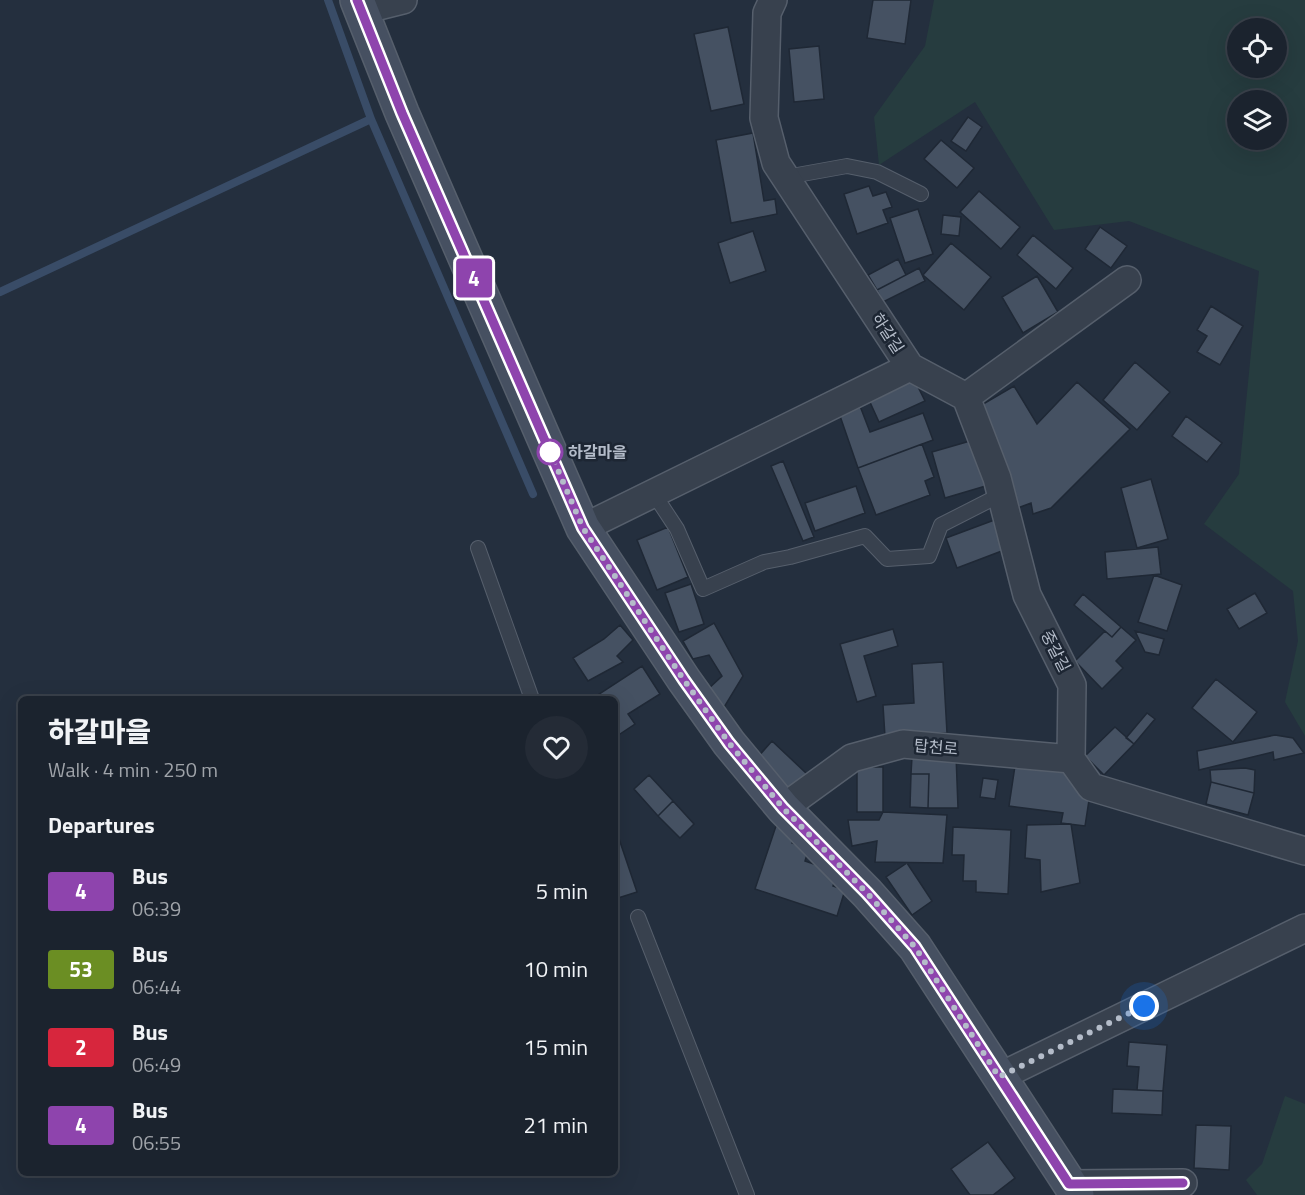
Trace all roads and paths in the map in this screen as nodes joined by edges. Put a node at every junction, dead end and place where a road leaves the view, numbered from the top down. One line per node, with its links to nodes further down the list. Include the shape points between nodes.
1 (403, 0): 3 (street)
2 (773, 0): 4 (street, 하갈길, via 767,13 764,118 776,163)
3 (358, 6): 11 (main road)
4 (786, 177): 5 (lane, via 847,166 877,172); 7 (street, 하갈길)
5 (921, 194)
6 (1127, 280): 8 (street)
7 (910, 367): 8 (street); 9 (street, 하갈길)
8 (966, 397): 10 (street, 중갈길)
9 (654, 494): 10 (lane, via 677,530 703,589 764,562 865,536 887,559 929,556 941,525); 11 (street, 하갈길)
10 (1002, 494): 14 (street, 중갈길, via 1028,595 1072,685)
11 (583, 528): 15 (main road, via 684,680)
12 (478, 548): 13 (lane)
13 (531, 696)
14 (1071, 759): 15 (street, 탑천로, via 903,744 852,758); 16 (street, via 1091,787)
15 (783, 808): 19 (main road, via 915,947)
16 (1305, 851)
17 (638, 916): 22 (lane)
18 (1305, 928): 19 (street)
19 (999, 1077): 21 (main road)
20 (1183, 1183): 21 (street)
21 (1073, 1189)
22 (747, 1195)

